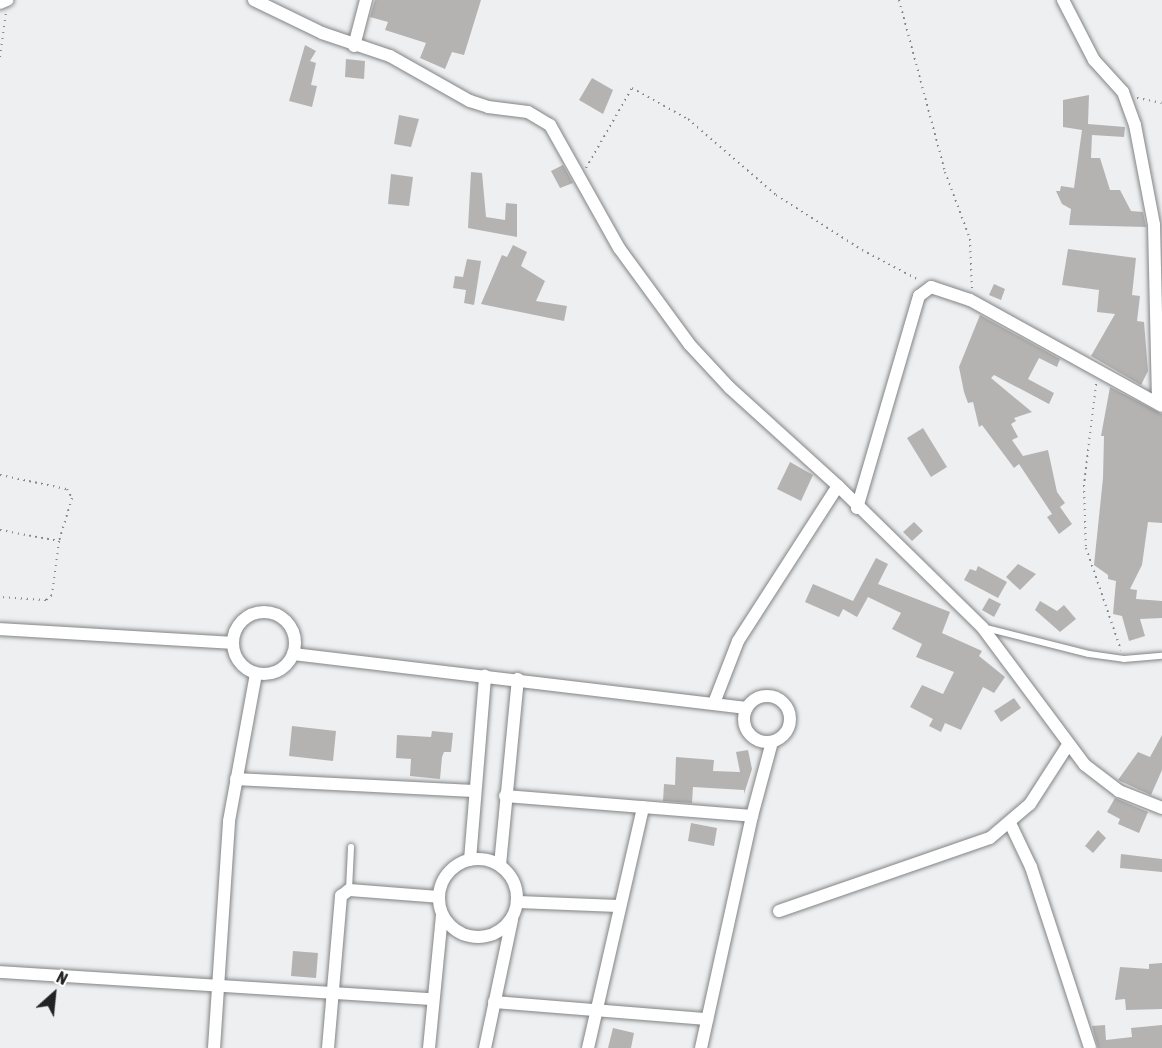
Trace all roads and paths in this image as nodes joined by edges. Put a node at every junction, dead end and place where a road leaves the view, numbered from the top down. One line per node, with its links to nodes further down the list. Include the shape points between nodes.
1 (7, 0): 6 (street)
2 (254, 0): 7 (street)
3 (366, 0): 7 (street)
4 (899, 0): 13 (path, via 945,172 970,239 974,267)
5 (1063, 0): 9 (street, via 1094,60)
6 (0, 5): 8 (path, via 6,12)
7 (354, 46): 11 (street, via 390,56 470,101 541,117)
8 (0, 57)
9 (1123, 92): 10 (path); 15 (street, via 1135,125 1154,225)
10 (1162, 103)
11 (582, 175): 12 (path, via 632,88 688,119 776,195 862,250); 17 (street, via 619,248 690,345 730,388)
12 (931, 287): 13 (street); 18 (street, via 919,296)
13 (970, 300): 14 (street)
14 (1098, 373): 15 (street); 27 (path, via 1084,485 1086,548)
15 (1160, 404)
16 (0, 474): 20 (path, via 71,493)
17 (838, 486): 18 (street); 31 (street, via 738,641)
18 (857, 508): 22 (street)
19 (0, 530): 20 (path)
20 (59, 542): 21 (path, via 49,598)
21 (0, 597)
22 (982, 627): 27 (lane); 34 (street)
23 (0, 629): 24 (street)
24 (232, 643): 25 (street, via 236,628 247,617 261,612 276,615 288,624 294,638); 28 (street, via 239,663)
25 (293, 654): 28 (street, via 285,666 272,674); 29 (street)
26 (1162, 656): 27 (lane)
27 (1124, 659)
28 (256, 674): 35 (street)
29 (485, 676): 30 (street); 36 (street)
30 (518, 679): 31 (street); 37 (street)
31 (714, 704): 32 (street)
32 (747, 708): 33 (street, via 744,718 752,736); 33 (street, via 765,696 786,705 789,727)
33 (772, 742): 40 (street)
34 (1068, 745): 39 (street, via 1102,781); 41 (street, via 1030,804)
35 (236, 778): 36 (street); 53 (street, via 228,830)
36 (473, 791): 43 (street)
37 (506, 796): 38 (street); 44 (street)
38 (643, 807): 40 (street); 48 (street)
39 (1162, 808)
40 (752, 816): 58 (street)
41 (1010, 823): 49 (street, via 990,838 964,848); 65 (street, via 1032,867)
42 (351, 847): 45 (lane)
43 (470, 860): 44 (street); 46 (street, via 448,873)
44 (500, 865): 47 (street, via 517,888)
45 (349, 890): 46 (street); 54 (street, via 339,903)
46 (439, 897): 50 (street)
47 (518, 902): 48 (street); 51 (street)
48 (618, 906): 57 (street)
49 (778, 911)
50 (442, 915): 51 (street, via 450,927 476,938 490,937); 55 (street)
51 (512, 920): 56 (street)
52 (0, 972): 53 (street)
53 (217, 985): 54 (street); 59 (street)
54 (331, 992): 55 (street); 60 (street)
55 (433, 999): 61 (street)
56 (494, 1002): 57 (street); 62 (street)
57 (597, 1007): 58 (street); 63 (street)
58 (707, 1019): 64 (street)
59 (214, 1048)
60 (328, 1048)
61 (429, 1048)
62 (485, 1048)
63 (588, 1048)
64 (701, 1048)
65 (1090, 1048)

